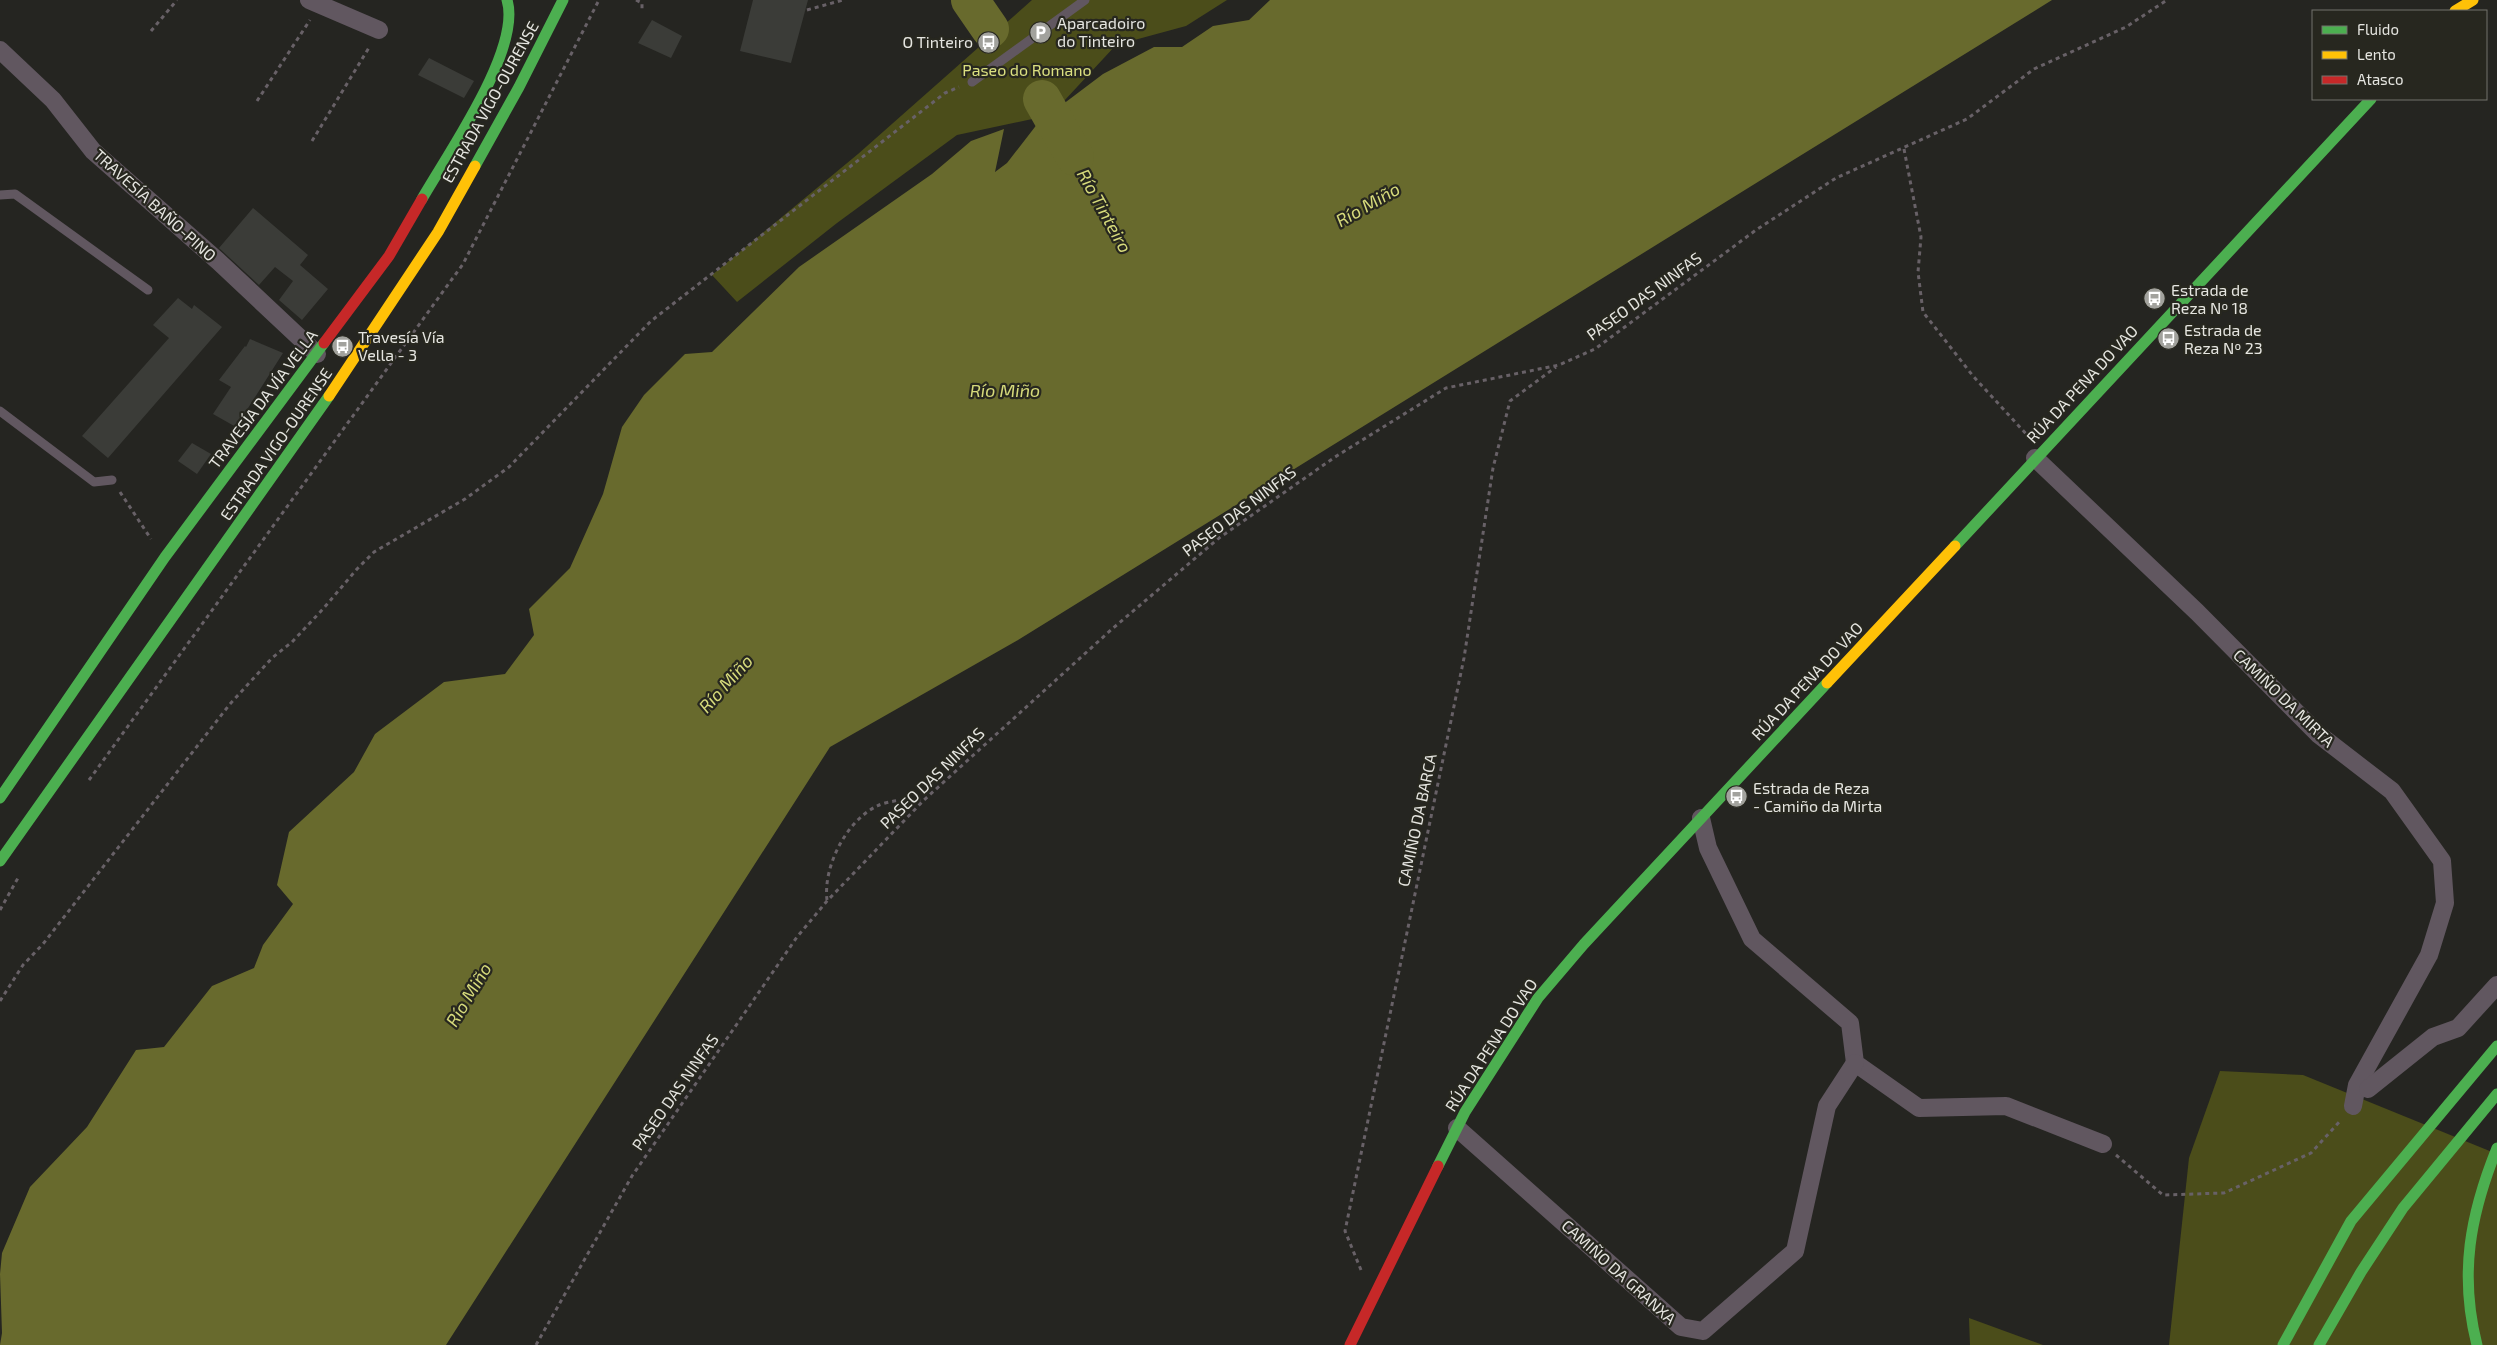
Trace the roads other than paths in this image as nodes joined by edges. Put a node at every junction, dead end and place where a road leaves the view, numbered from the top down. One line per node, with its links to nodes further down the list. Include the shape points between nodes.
1 (507, 0): 13 (main road, TRAVESÍA DA VÍA VELLA, via 511,13 496,71 389,256)
2 (563, 0): 19 (main road, ESTRADA VIGO-OURENSE, via 519,87 438,232 360,351)
3 (1084, 0): 9 (lane)
4 (2473, 0): 6 (main road)
5 (314, 2): 7 (street)
6 (2458, 10)
7 (379, 30)
8 (0, 50): 13 (street, TRAVESÍA BAÑO-PINO, via 53,100 93,151)
9 (972, 82)
10 (2370, 100): 15 (main road, RÚA DA PENA DO VAO)
11 (0, 195): 12 (lane, via 15,194)
12 (148, 290)
13 (317, 354): 17 (main road, TRAVESÍA DA VÍA VELLA, via 165,558)
14 (0, 411): 16 (lane, via 94,482)
15 (2038, 455): 18 (main road, RÚA DA PENA DO VAO); 25 (street, CAMIÑO DA MIRTA, via 2318,734 2392,791 2442,861 2445,903 2429,955 2357,1085)
16 (112, 480)
17 (0, 798)
18 (1701, 818): 22 (street, via 1708,848 1752,939 1850,1023); 26 (main road, RÚA DA PENA DO VAO, via 1538,998)
19 (0, 861)
20 (2497, 984): 23 (street, via 2458,1028 2432,1037)
21 (2497, 1046): 30 (main road, via 2351,1221)
22 (1855, 1063): 26 (street, CAMIÑO DA GRANXA, via 1827,1106 1795,1251 1703,1331 1681,1327); 27 (street, via 1919,1108 2006,1106)
23 (2368, 1090)
24 (2497, 1094): 31 (main road, via 2403,1208 2361,1272)
25 (2353, 1106)
26 (1457, 1128): 29 (main road, RÚA DA PENA DO VAO)
27 (2102, 1144)
28 (2497, 1148): 32 (main road, via 2478,1194 2468,1244 2468,1298)
29 (1354, 1342)
30 (2284, 1345)
31 (2320, 1345)
32 (2477, 1345)

